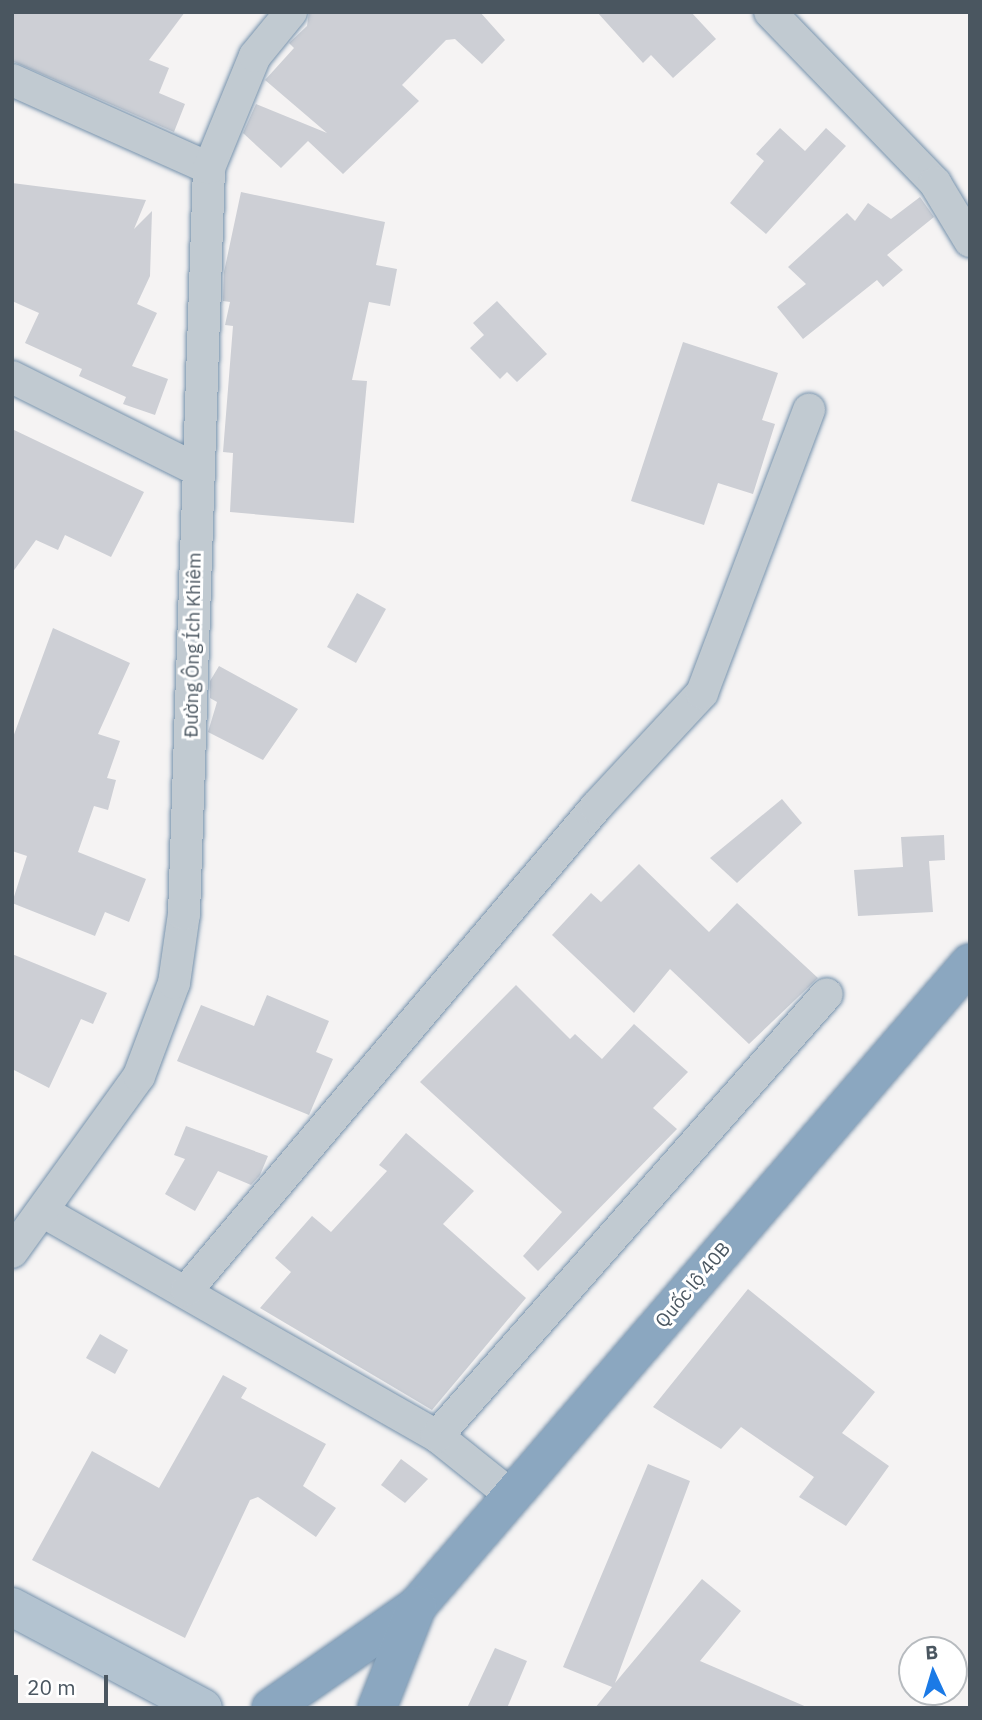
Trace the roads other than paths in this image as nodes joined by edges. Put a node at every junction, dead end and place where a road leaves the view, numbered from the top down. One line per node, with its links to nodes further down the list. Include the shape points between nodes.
1 (291, 12): 4 (street, Đường Ông Ích Khiêm, via 255,56)
2 (770, 12): 5 (street, via 935,183)
3 (12, 80): 4 (street)
4 (209, 168): 8 (street, Đường Ông Ích Khiêm)
5 (970, 241)
6 (12, 377): 8 (street)
7 (809, 410): 13 (street, via 702,693 596,807)
8 (196, 469): 11 (street, Đường Ông Ích Khiêm, via 186,873 174,983 139,1076)
9 (970, 963): 15 (highway, Quốc lộ 40B)
10 (827, 994): 14 (street)
11 (44, 1212): 12 (street, Đường Ông Ích Khiêm); 13 (street)
12 (12, 1252)
13 (187, 1290): 14 (street)
14 (437, 1436): 15 (street)
15 (512, 1496): 16 (highway, Quốc lộ 40B)
16 (417, 1606): 19 (highway); 20 (highway)
17 (12, 1608): 18 (main road)
18 (203, 1708)
19 (271, 1708)
20 (377, 1708)

